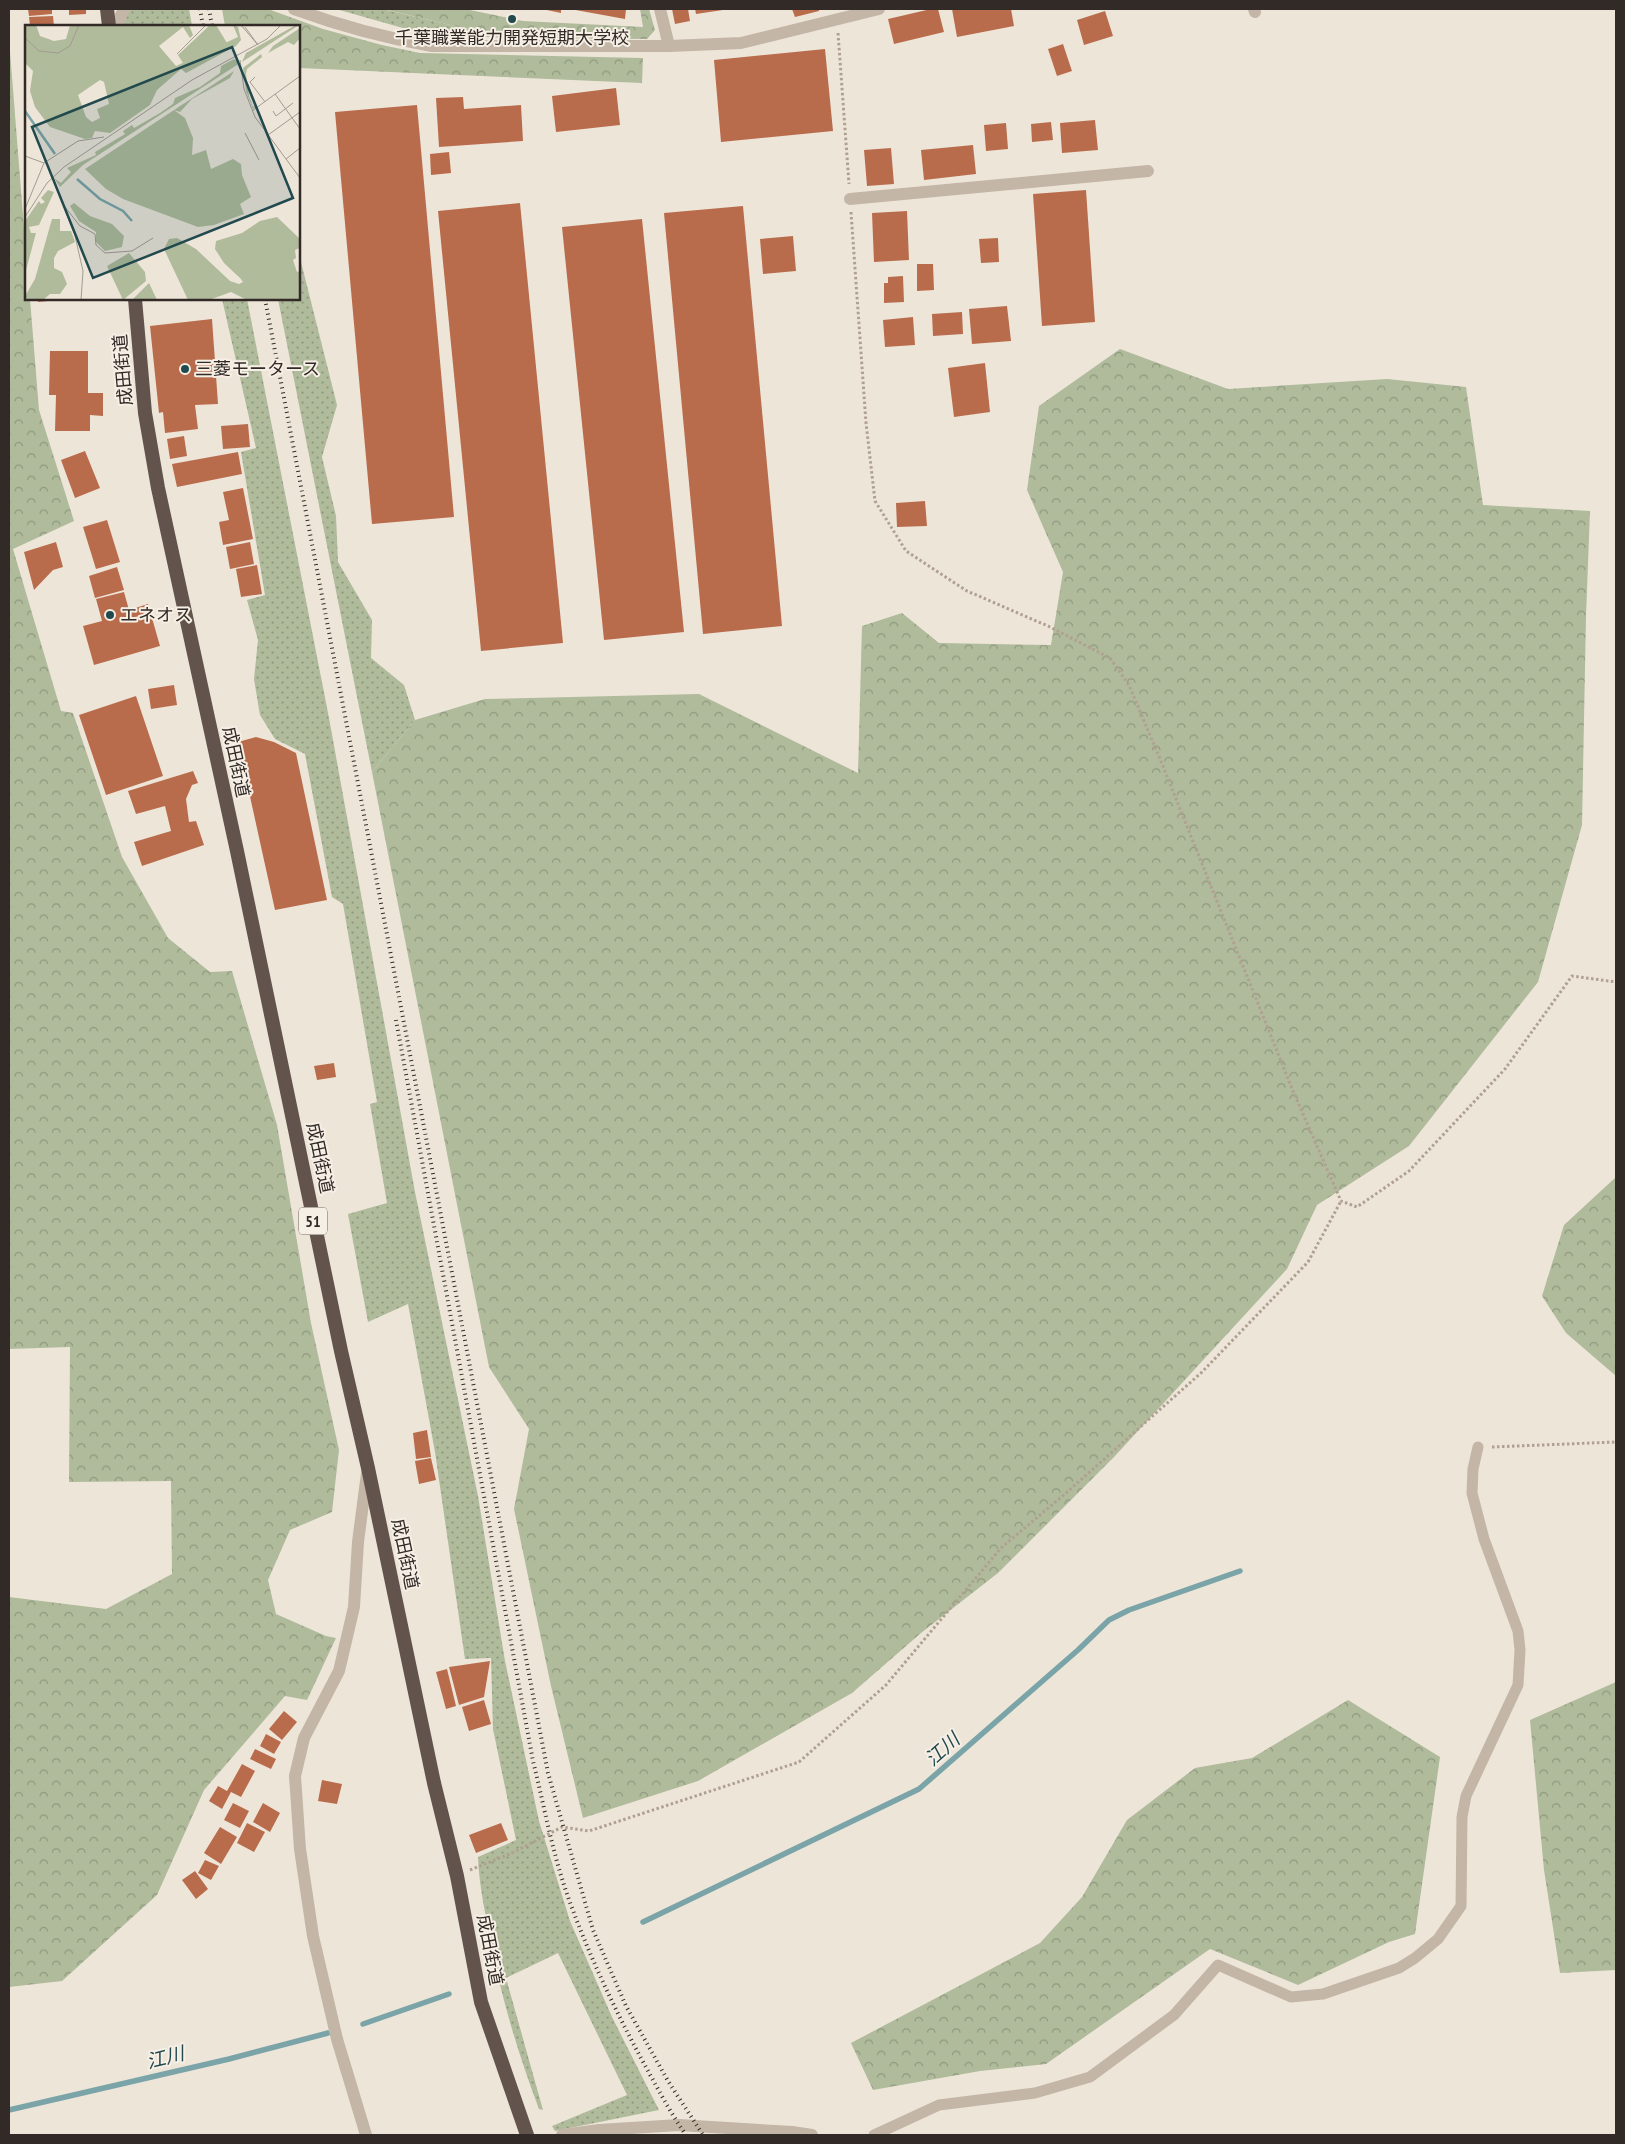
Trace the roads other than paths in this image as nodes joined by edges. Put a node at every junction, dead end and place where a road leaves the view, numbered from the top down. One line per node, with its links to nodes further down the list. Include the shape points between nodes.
1 (108, 9): 7 (highway)
2 (124, 9): 8 (street)
3 (294, 9): 9 (street, via 432,46)
4 (660, 9): 9 (street)
5 (879, 9): 6 (street)
6 (836, 14): 9 (street, via 741,44)
7 (109, 25)
8 (116, 25)
9 (669, 46)
10 (1148, 171): 11 (street)
11 (850, 199)
12 (135, 300): 14 (highway, 成田街道 / 51, via 145,413 158,488)
13 (1478, 1447): 19 (lane, via 1472,1493 1484,1539 1518,1631 1518,1685 1466,1796 1462,1817 1461,1906 1438,1939 1399,1968 1323,1994 1291,1997 1218,1965 1174,2015 1090,2077 1035,2093 939,2105)
14 (368, 1468): 15 (street, via 352,1616 339,1671 304,1738 295,1776 300,1849 313,1936 337,2039); 16 (highway, 成田街道 / 51, via 434,1783 457,1876 481,2002)
15 (366, 2135)
16 (526, 2135)
17 (562, 2135): 18 (street, via 679,2125)
18 (812, 2135)
19 (874, 2135)

